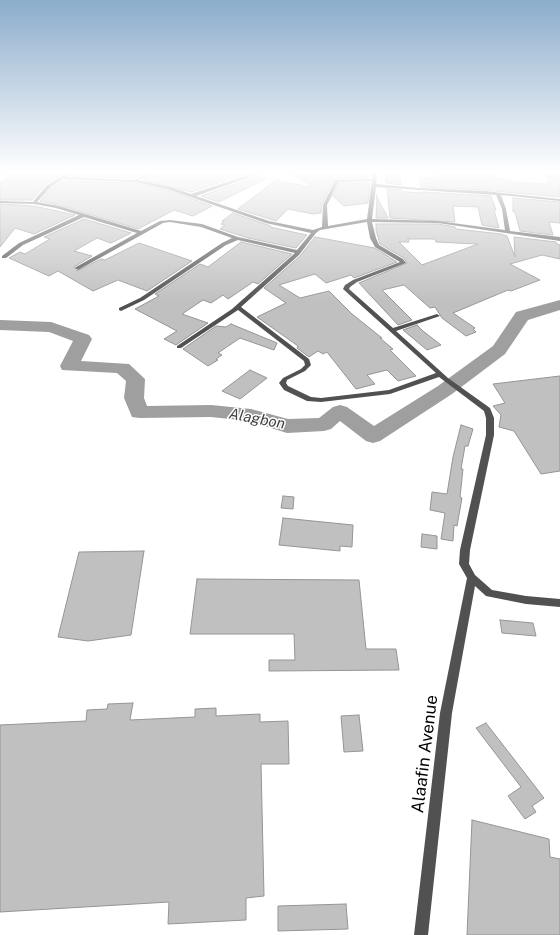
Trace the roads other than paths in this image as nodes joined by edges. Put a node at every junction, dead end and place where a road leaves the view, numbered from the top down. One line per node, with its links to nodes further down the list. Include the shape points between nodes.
1 (78, 215): 6 (street)
2 (246, 215): 10 (street)
3 (325, 215): 8 (street)
4 (370, 215): 7 (street)
5 (505, 215): 9 (street)
6 (82, 216): 11 (street); 15 (street, via 21,244)
7 (369, 220): 8 (street); 9 (street, via 438,222); 20 (street, via 377,246 403,263 355,281 346,287)
8 (325, 227): 10 (street)
9 (508, 230): 13 (street)
10 (314, 232): 14 (street)
11 (141, 233): 12 (street, via 162,222 170,221 202,226); 16 (street)
12 (237, 238): 14 (street); 18 (street, via 142,299)
13 (560, 239)
14 (299, 252): 17 (street)
15 (4, 256)
16 (78, 268)
17 (238, 307): 21 (street); 22 (street, via 307,360 308,365 303,370 285,379 282,384 310,400 390,392)
18 (121, 309)
19 (437, 316): 20 (street)
20 (391, 330): 22 (street)
21 (179, 347)
22 (443, 377): 23 (street, via 487,410 490,418 490,435 465,550 464,564)
23 (472, 578): 24 (street, via 489,593); 25 (street, Alaafin Avenue, via 446,713)
24 (560, 603)
25 (421, 935)

